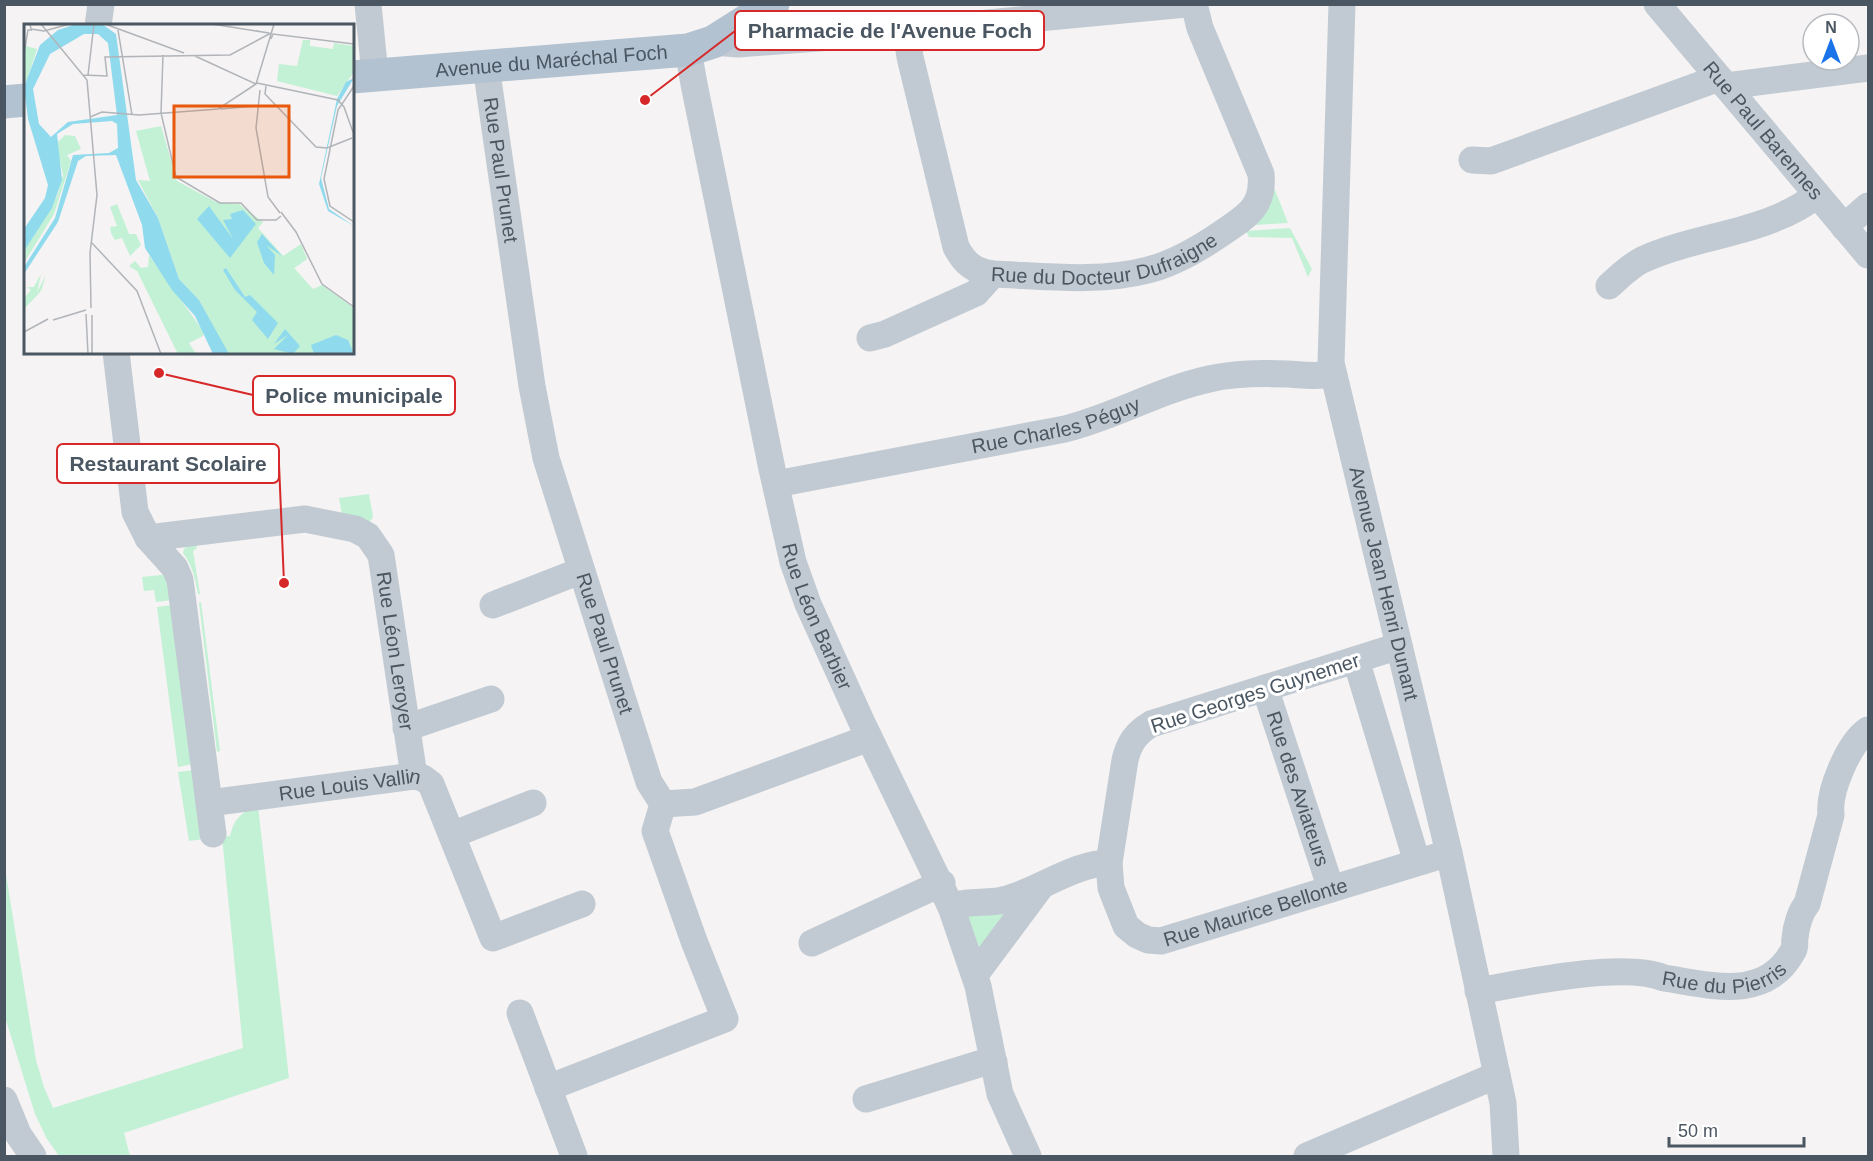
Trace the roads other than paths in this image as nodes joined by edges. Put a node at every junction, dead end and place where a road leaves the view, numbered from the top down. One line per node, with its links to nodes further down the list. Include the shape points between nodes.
1 (101, 4): 8 (street)
2 (368, 4): 13 (street)
3 (773, 4): 10 (main road, Avenue du Maréchal Foch)
4 (1186, 4): 9 (street)
5 (1194, 4): 22 (street, Rue du Docteur Dufraigne, via 1200,28 1261,174 1262,188 1253,210 1205,245 1149,270 1091,278)
6 (1342, 4): 26 (street, Avenue Jean Henri Dunant, via 1330,349)
7 (1657, 4): 14 (street, Rue Paul Barennes)
8 (98, 24)
9 (906, 31): 10 (street); 22 (street, Rue du Docteur Dufraigne, via 956,248 968,266)
10 (701, 46): 11 (main road, Avenue du Maréchal Foch); 27 (street, Rue Léon Barbier, via 694,84)
11 (486, 66): 13 (main road, Avenue du Maréchal Foch); 29 (street, Rue Paul Prunet, via 532,386 546,458)
12 (1869, 68): 14 (street)
13 (364, 76)
14 (1723, 82): 17 (street, via 1491,161); 18 (street, Rue Paul Barennes)
15 (24, 100): 16 (main road)
16 (4, 102)
17 (1472, 160)
18 (1817, 195): 20 (street, Rue Paul Barennes); 23 (street, via 1780,218 1640,261)
19 (1869, 206): 20 (street)
20 (1844, 227): 21 (street, Rue Paul Barennes)
21 (1869, 255)
22 (993, 274): 24 (street, via 976,293)
23 (1609, 286)
24 (870, 338)
25 (116, 354): 28 (street, via 135,512)
26 (1333, 374): 27 (street, Rue Charles Péguy, via 1314,377 1255,373 1207,379 1065,429); 31 (street, Avenue Jean Henri Dunant)
27 (776, 484): 37 (street, Rue Léon Barbier, via 793,562 808,604)
28 (148, 538): 35 (street, Rue Léon Leroyer, via 305,519 355,529 368,536 381,555); 40 (street, via 175,568 180,580)
29 (580, 571): 30 (street); 41 (street, Rue Paul Prunet, via 649,782)
30 (493, 605)
31 (1399, 646): 32 (street, Rue Georges Guynemer); 44 (street, Avenue Jean Henri Dunant)
32 (1356, 660): 33 (street, Rue Georges Guynemer); 45 (street)
33 (1265, 688): 46 (street, Rue Georges Guynemer, via 1151,724 1134,738 1127,749); 48 (street, Rue des Aviateurs)
34 (491, 699): 35 (street)
35 (406, 728): 38 (street, Rue Léon Leroyer)
36 (1869, 730): 53 (street, Rue du Pierris, via 1849,751 1837,777 1831,814 1794,940 1795,949 1781,969 1765,980 1728,987 1655,974 1612,972)
37 (869, 738): 41 (street, via 695,802); 49 (street, Rue Léon Barbier)
38 (414, 776): 40 (street, Rue Louis Vallin); 43 (street, Rue Louis Vallin, via 431,784)
39 (533, 802): 43 (street)
40 (209, 803): 42 (street)
41 (663, 804): 57 (street, via 655,831 725,1019)
42 (213, 834)
43 (452, 835): 50 (street, Rue Louis Vallin, via 493,938)
44 (1449, 853): 45 (street, Rue Maurice Bellonte); 53 (street, Avenue Jean Henri Dunant)
45 (1417, 862): 48 (street, Rue Maurice Bellonte)
46 (1109, 863): 47 (street, via 1099,863); 48 (street, Rue Maurice Bellonte, via 1111,888 1126,926 1149,940 1175,938)
47 (1043, 884): 49 (street, via 1004,900 982,903 958,904); 52 (street)
48 (1331, 890)
49 (946, 895): 51 (street); 52 (street, Rue Léon Barbier)
50 (582, 904)
51 (812, 943)
52 (975, 975): 55 (street, Rue Léon Barbier)
53 (1478, 991): 56 (street, Avenue Jean Henri Dunant)
54 (520, 1013): 57 (street)
55 (994, 1062): 58 (street); 62 (street, Rue Léon Barbier, via 1000,1094)
56 (1497, 1075): 63 (street); 64 (street, Avenue Jean Henri Dunant)
57 (548, 1088): 61 (street)
58 (866, 1098)
59 (4, 1100): 60 (street, via 18,1134)
60 (33, 1156)
61 (574, 1156)
62 (1028, 1156)
63 (1307, 1156)
64 (1506, 1156)

